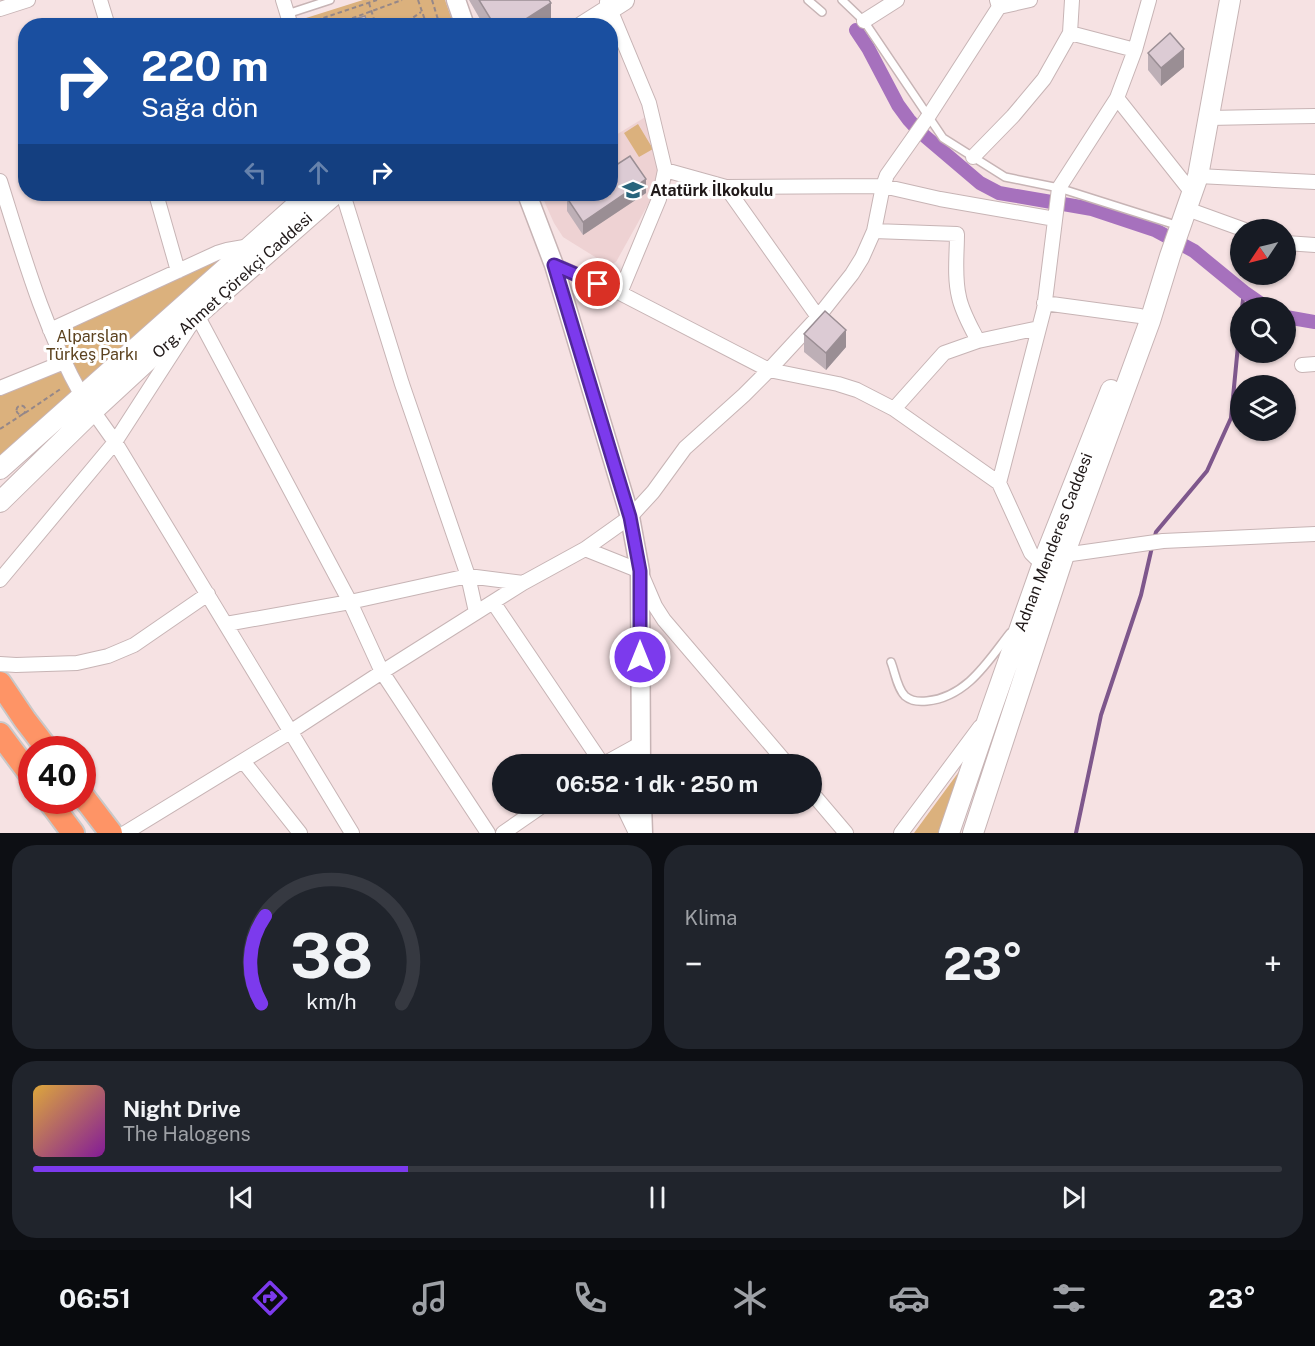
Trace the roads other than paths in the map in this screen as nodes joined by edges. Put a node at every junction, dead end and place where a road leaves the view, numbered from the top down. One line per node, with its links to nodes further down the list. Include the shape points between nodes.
1 (28, 0): 15 (street)
2 (100, 0): 17 (street)
3 (283, 0): 18 (street)
4 (330, 0): 19 (lane)
5 (456, 0): 20 (street)
6 (808, 0): 16 (lane)
7 (842, 0): 22 (lane)
8 (897, 0): 22 (street)
9 (1030, 0): 14 (street)
10 (1072, 0): 23 (street)
11 (1149, 0): 24 (street)
12 (614, 3): 21 (main road); 30 (street, via 649,103)
13 (1229, 3): 27 (main road, Adnan Menderes Caddesi)
14 (998, 4): 28 (street)
15 (0, 9)
16 (822, 12)
17 (106, 18)
18 (288, 18)
19 (293, 18)
20 (462, 18)
21 (594, 18)
22 (864, 21): 28 (lane)
23 (1070, 33): 24 (street); 29 (street, via 1044,79)
24 (1135, 50): 25 (street)
25 (1117, 98): 35 (street); 41 (street)
26 (1315, 116): 27 (street)
27 (1209, 118): 41 (main road, Adnan Menderes Caddesi)
28 (926, 121): 29 (lane); 33 (street, via 890,169)
29 (973, 158): 35 (lane, via 1005,177)
30 (665, 170): 34 (street); 51 (street, via 659,199)
31 (0, 181): 57 (street)
32 (1315, 182): 41 (street)
33 (883, 186): 34 (street); 42 (street); 44 (street)
34 (726, 187): 55 (street)
35 (1059, 188): 41 (lane); 42 (street)
36 (158, 201): 50 (street)
37 (303, 201): 47 (main road, Org. Ahmet Çörekçi Caddesi)
38 (325, 201): 47 (main road, Org. Ahmet Çörekçi Caddesi)
39 (345, 201): 73 (street)
40 (530, 201): 49 (street)
41 (1190, 201): 43 (street); 48 (main road, Adnan Menderes Caddesi)
42 (1054, 219): 52 (street)
43 (1230, 222)
44 (874, 231): 55 (street, via 852,274); 58 (street, via 957,234 959,298)
45 (1296, 244): 46 (street)
46 (1315, 245)
47 (256, 252): 50 (street, via 227,250); 53 (main road, Org. Ahmet Çörekçi Caddesi); 62 (main road, Org. Ahmet Çörekçi Caddesi)
48 (1170, 256): 54 (main road, Adnan Menderes Caddesi); 71 (main road, Adnan Menderes Caddesi, via 1150,321)
49 (554, 265): 51 (street); 68 (street)
50 (178, 271): 57 (street)
51 (620, 293): 60 (street)
52 (1044, 303): 54 (street); 56 (street)
53 (197, 315): 62 (main road, Org. Ahmet Çörekçi Caddesi); 64 (street); 77 (street)
54 (1140, 316): 71 (main road, Adnan Menderes Caddesi)
55 (818, 317): 60 (street)
56 (1039, 328): 58 (street); 66 (street)
57 (50, 330): 59 (street)
58 (978, 341): 63 (street, via 944,353)
59 (64, 362): 61 (street); 62 (street)
60 (770, 370): 63 (street, via 838,384); 68 (street, via 685,448)
61 (0, 388)
62 (83, 396): 64 (street); 65 (main road, Org. Ahmet Çörekçi Caddesi); 67 (main road, Org. Ahmet Çörekçi Caddesi)
63 (894, 409): 66 (street)
64 (115, 442): 74 (street); 76 (street)
65 (0, 469)
66 (999, 483): 71 (street, via 1031,553 1036,558)
67 (0, 502)
68 (630, 517): 70 (street); 72 (street)
69 (1315, 534): 71 (street, via 1163,541)
70 (585, 549): 72 (street); 75 (street)
71 (1054, 556): 81 (main road, Adnan Menderes Caddesi); 115 (main road, Adnan Menderes Caddesi)
72 (640, 571): 90 (street); 94 (street, via 664,620)
73 (468, 576): 75 (street); 77 (street); 79 (street)
74 (0, 579)
75 (523, 583): 78 (street)
76 (208, 594): 80 (street); 83 (street, via 134,645 108,656 77,663)
77 (350, 602): 80 (street); 84 (street)
78 (493, 602): 79 (street); 91 (street)
79 (476, 612): 84 (street)
80 (226, 624): 87 (street)
81 (1021, 624): 82 (lane, via 968,684 941,698 924,701 906,696); 86 (main road, Adnan Menderes Caddesi)
82 (891, 662)
83 (0, 664)
84 (382, 672): 87 (street); 108 (street)
85 (0, 683): 89 (highway)
86 (989, 716): 113 (street); 114 (main road, Adnan Menderes Caddesi)
87 (290, 732): 96 (street); 107 (street)
88 (0, 734): 95 (highway)
89 (37, 736)
90 (640, 744): 92 (street); 93 (street)
91 (595, 754)
92 (622, 754)
93 (640, 754)
94 (779, 754)
95 (18, 758)
96 (243, 761): 105 (street); 106 (street)
97 (822, 805): 112 (street)
98 (96, 813): 104 (highway)
99 (59, 814): 103 (highway)
100 (531, 814): 109 (street)
101 (627, 814): 110 (street)
102 (642, 814): 111 (street)
103 (73, 833)
104 (111, 833)
105 (124, 833)
106 (300, 833)
107 (352, 833)
108 (488, 833)
109 (504, 833)
110 (636, 833)
111 (643, 833)
112 (846, 833)
113 (901, 833)
114 (949, 833)
115 (973, 833)

